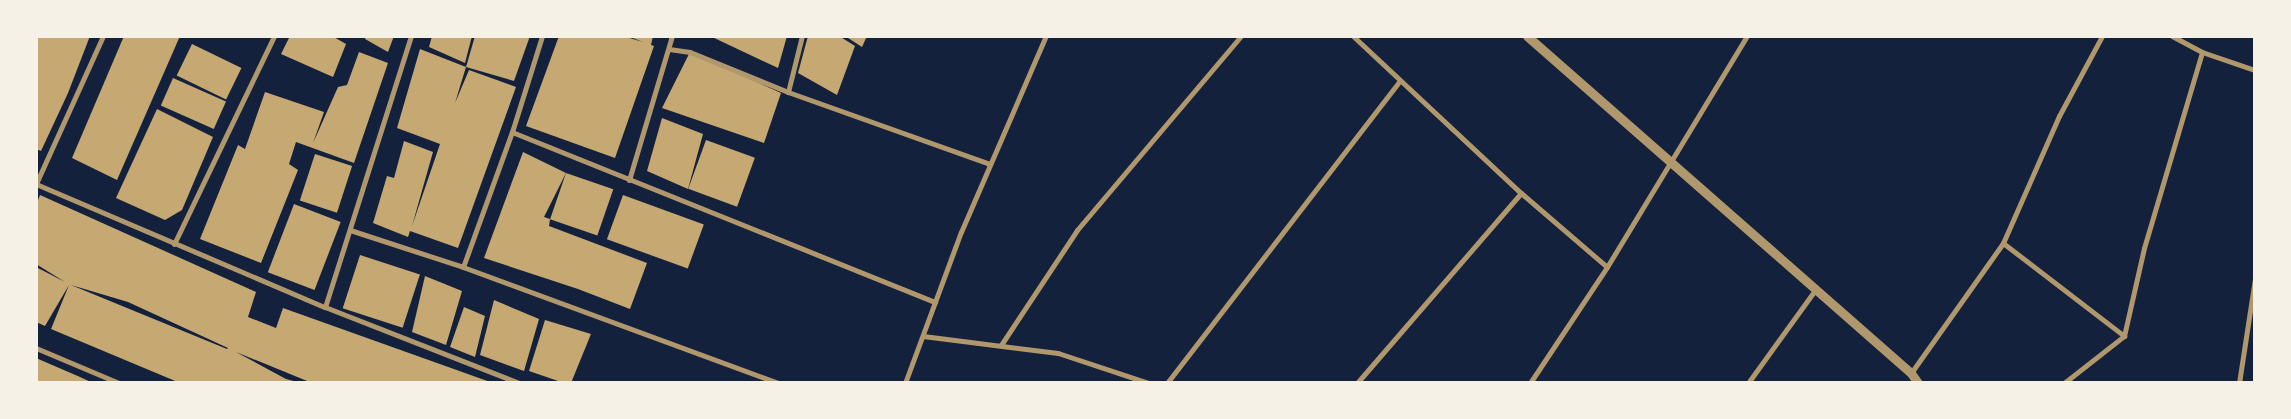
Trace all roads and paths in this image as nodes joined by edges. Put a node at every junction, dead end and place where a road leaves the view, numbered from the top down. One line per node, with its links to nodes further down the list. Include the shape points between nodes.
1 (103, 36): 23 (street)
2 (274, 36): 27 (street)
3 (411, 36): 25 (street)
4 (542, 36): 19 (street)
5 (672, 36): 14 (street)
6 (802, 36): 18 (street)
7 (1046, 36): 21 (street)
8 (1241, 36): 36 (street, via 1077,230)
9 (1353, 36): 17 (street)
10 (1527, 36): 20 (street)
11 (1747, 36): 20 (street)
12 (2102, 36): 26 (street, via 2059,116)
13 (2172, 36): 15 (street)
14 (669, 49): 18 (street, via 690,52); 22 (street)
15 (2202, 52): 16 (street); 35 (street, via 2144,248)
16 (2255, 70)
17 (1399, 82): 24 (street); 44 (street)
18 (788, 92): 21 (street)
19 (512, 132): 22 (street); 28 (street)
20 (1670, 163): 29 (street); 31 (street)
21 (990, 164): 32 (street, via 960,232)
22 (629, 180): 32 (street)
23 (36, 184): 27 (street)
24 (1521, 193): 29 (street); 45 (street)
25 (350, 230): 28 (street); 33 (street)
26 (2003, 242): 35 (street); 38 (street)
27 (174, 244): 33 (street)
28 (463, 267): 41 (street)
29 (1607, 267): 46 (street)
30 (2255, 279): 50 (street)
31 (1815, 290): 38 (street); 47 (street)
32 (935, 302): 34 (street)
33 (325, 307): 40 (street)
34 (923, 336): 36 (street); 42 (street)
35 (2124, 336): 49 (street)
36 (1001, 345): 43 (street, via 1058,354)
37 (36, 348): 39 (street)
38 (1911, 373): 48 (street)
39 (119, 383)
40 (519, 383)
41 (779, 383)
42 (905, 383)
43 (1148, 383)
44 (1167, 383)
45 (1357, 383)
46 (1530, 383)
47 (1748, 383)
48 (1918, 383)
49 (2064, 383)
50 (2238, 383)

